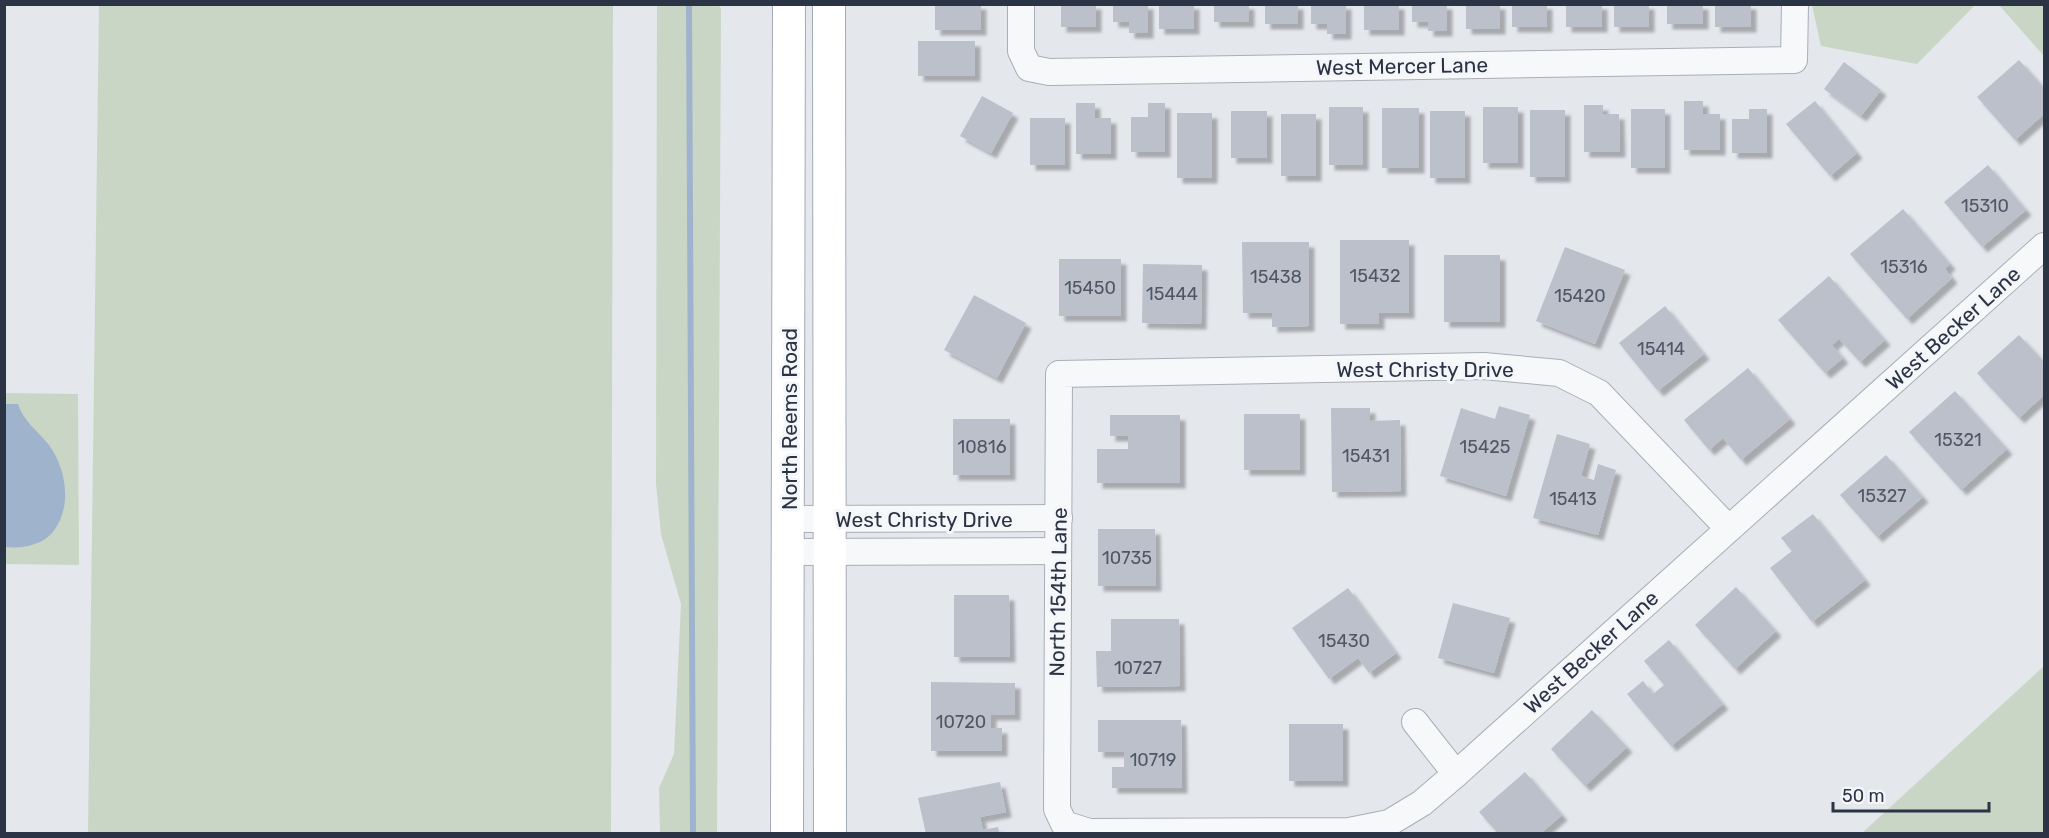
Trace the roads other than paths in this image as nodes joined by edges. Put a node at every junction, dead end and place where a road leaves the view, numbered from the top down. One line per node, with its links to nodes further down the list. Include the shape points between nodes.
1 (789, 4): 9 (main road, North Reems Road)
2 (829, 4): 10 (main road, North Reems Road)
3 (1022, 4): 4 (street, West Mercer Lane, via 1021,51 1029,68 1049,72 1794,60)
4 (1795, 4)
5 (2044, 246): 11 (street, West Becker Lane)
6 (1059, 374): 8 (street, North 154th Lane); 11 (street, West Christy Drive, via 1484,366 1559,373 1599,393)
7 (941, 518): 8 (street, West Christy Drive); 10 (street, West Christy Drive); 13 (street)
8 (1059, 518): 14 (street, North 154th Lane)
9 (790, 519): 10 (street, West Christy Drive); 15 (main road, North Reems Road)
10 (829, 519): 12 (main road, North Reems Road)
11 (1728, 528): 17 (street, West Becker Lane)
12 (829, 551): 13 (street, West Christy Drive); 15 (street, West Christy Drive); 20 (main road, North Reems Road)
13 (942, 551): 14 (street, West Christy Drive)
14 (1058, 551): 18 (street, North 154th Lane)
15 (789, 552): 19 (main road, North Reems Road)
16 (1415, 722): 17 (street)
17 (1456, 774): 18 (street, West Becker Lane, via 1389,823 1349,831 1089,832 1064,824)
18 (1057, 809)
19 (787, 834)
20 (830, 834)

